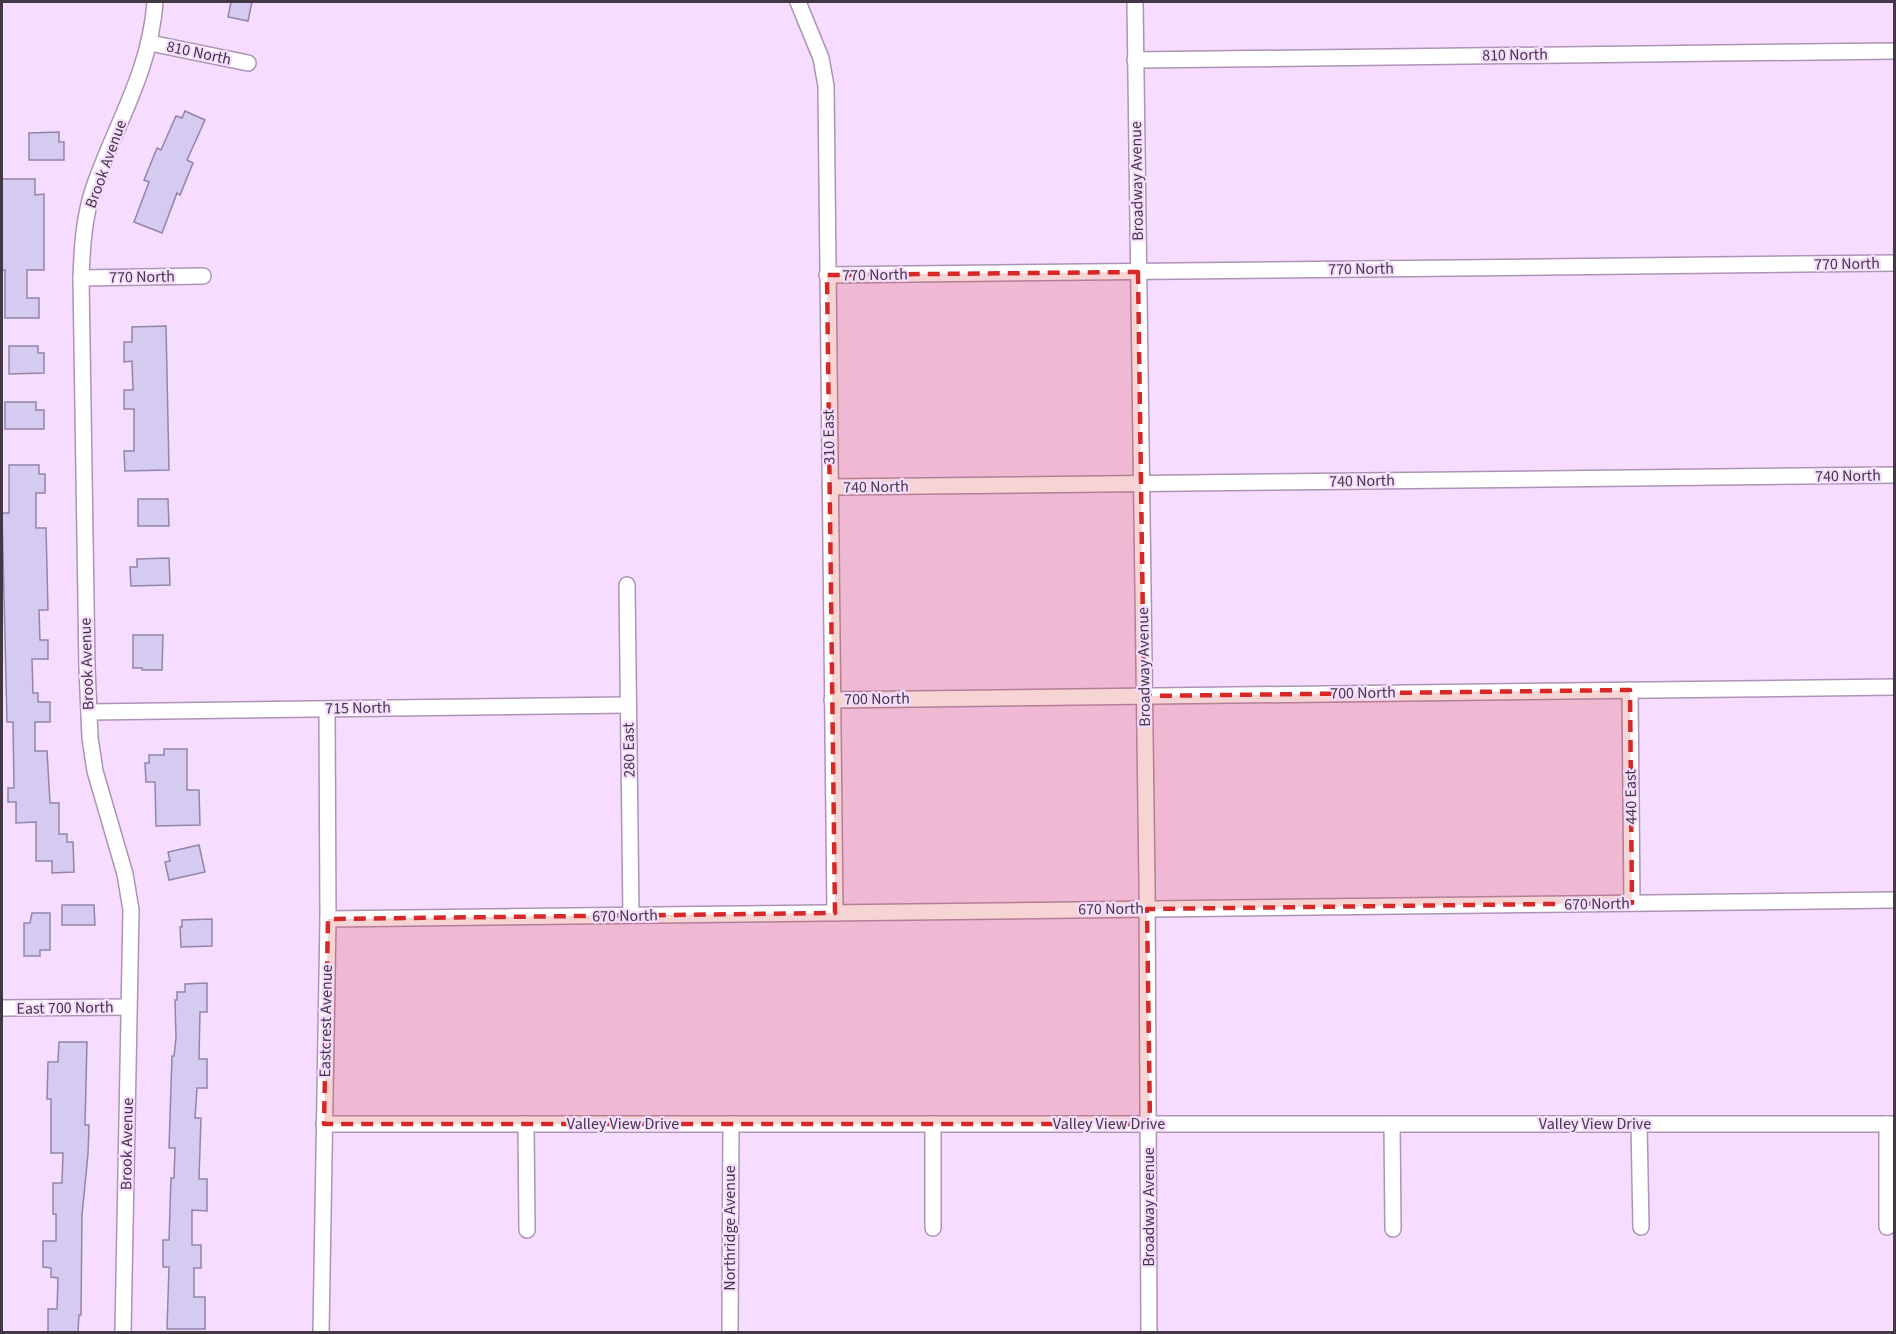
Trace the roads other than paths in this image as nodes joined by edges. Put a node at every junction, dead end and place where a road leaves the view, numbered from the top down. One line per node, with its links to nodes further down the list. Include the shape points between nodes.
1 (155, 2): 4 (street, Brook Avenue)
2 (798, 2): 11 (street, 310 East, via 825,76)
3 (1135, 2): 6 (street, Broadway Avenue)
4 (150, 43): 7 (street, 810 North); 12 (street, Brook Avenue, via 94,188 84,229)
5 (1894, 51): 6 (street, 810 North)
6 (1135, 60): 9 (street, Broadway Avenue)
7 (248, 63)
8 (1894, 263): 9 (street, 770 North)
9 (1138, 272): 11 (street, 770 North); 14 (street, Broadway Avenue)
10 (203, 276): 12 (street, 770 North)
11 (827, 276): 15 (street, 310 East)
12 (81, 278): 23 (street, Brook Avenue)
13 (1894, 475): 14 (street, 740 North)
14 (1141, 484): 15 (street, 740 North); 19 (street, Broadway Avenue)
15 (830, 487): 20 (street, 310 East)
16 (627, 585): 21 (street, 280 East)
17 (1894, 687): 18 (street, 700 North)
18 (1630, 690): 19 (street, 700 North); 25 (street, 440 East)
19 (1144, 696): 20 (street, 700 North); 26 (street, Broadway Avenue)
20 (832, 700): 27 (street, 310 East)
21 (628, 705): 22 (street, 715 North); 28 (street, 280 East)
22 (327, 709): 23 (street, 715 North); 29 (street, Eastcrest Avenue)
23 (89, 712): 30 (street, Brook Avenue, via 95,771 129,892)
24 (1894, 900): 25 (street, 670 North)
25 (1632, 903): 26 (street, 670 North)
26 (1147, 909): 27 (street, 670 North); 36 (street, Broadway Avenue)
27 (835, 913): 28 (street, 670 North)
28 (631, 915): 29 (street, 670 North)
29 (328, 919): 32 (street, Eastcrest Avenue)
30 (129, 1007): 31 (street, East 700 North); 45 (street, Brook Avenue)
31 (2, 1008)
32 (324, 1124): 33 (street, Valley View Drive); 46 (street, Eastcrest Avenue)
33 (526, 1124): 34 (street, Valley View Drive); 44 (street)
34 (730, 1124): 35 (street, Valley View Drive); 47 (street, Northridge Avenue)
35 (933, 1124): 36 (street, Valley View Drive); 42 (street)
36 (1149, 1124): 37 (street, Valley View Drive); 48 (street, Broadway Avenue)
37 (1392, 1124): 38 (street, Valley View Drive); 43 (street)
38 (1639, 1124): 39 (street, Valley View Drive); 40 (street)
39 (1891, 1124): 41 (street)
40 (1641, 1227)
41 (1887, 1227)
42 (933, 1228)
43 (1393, 1229)
44 (527, 1230)
45 (123, 1332)
46 (321, 1332)
47 (730, 1332)
48 (1149, 1332)

